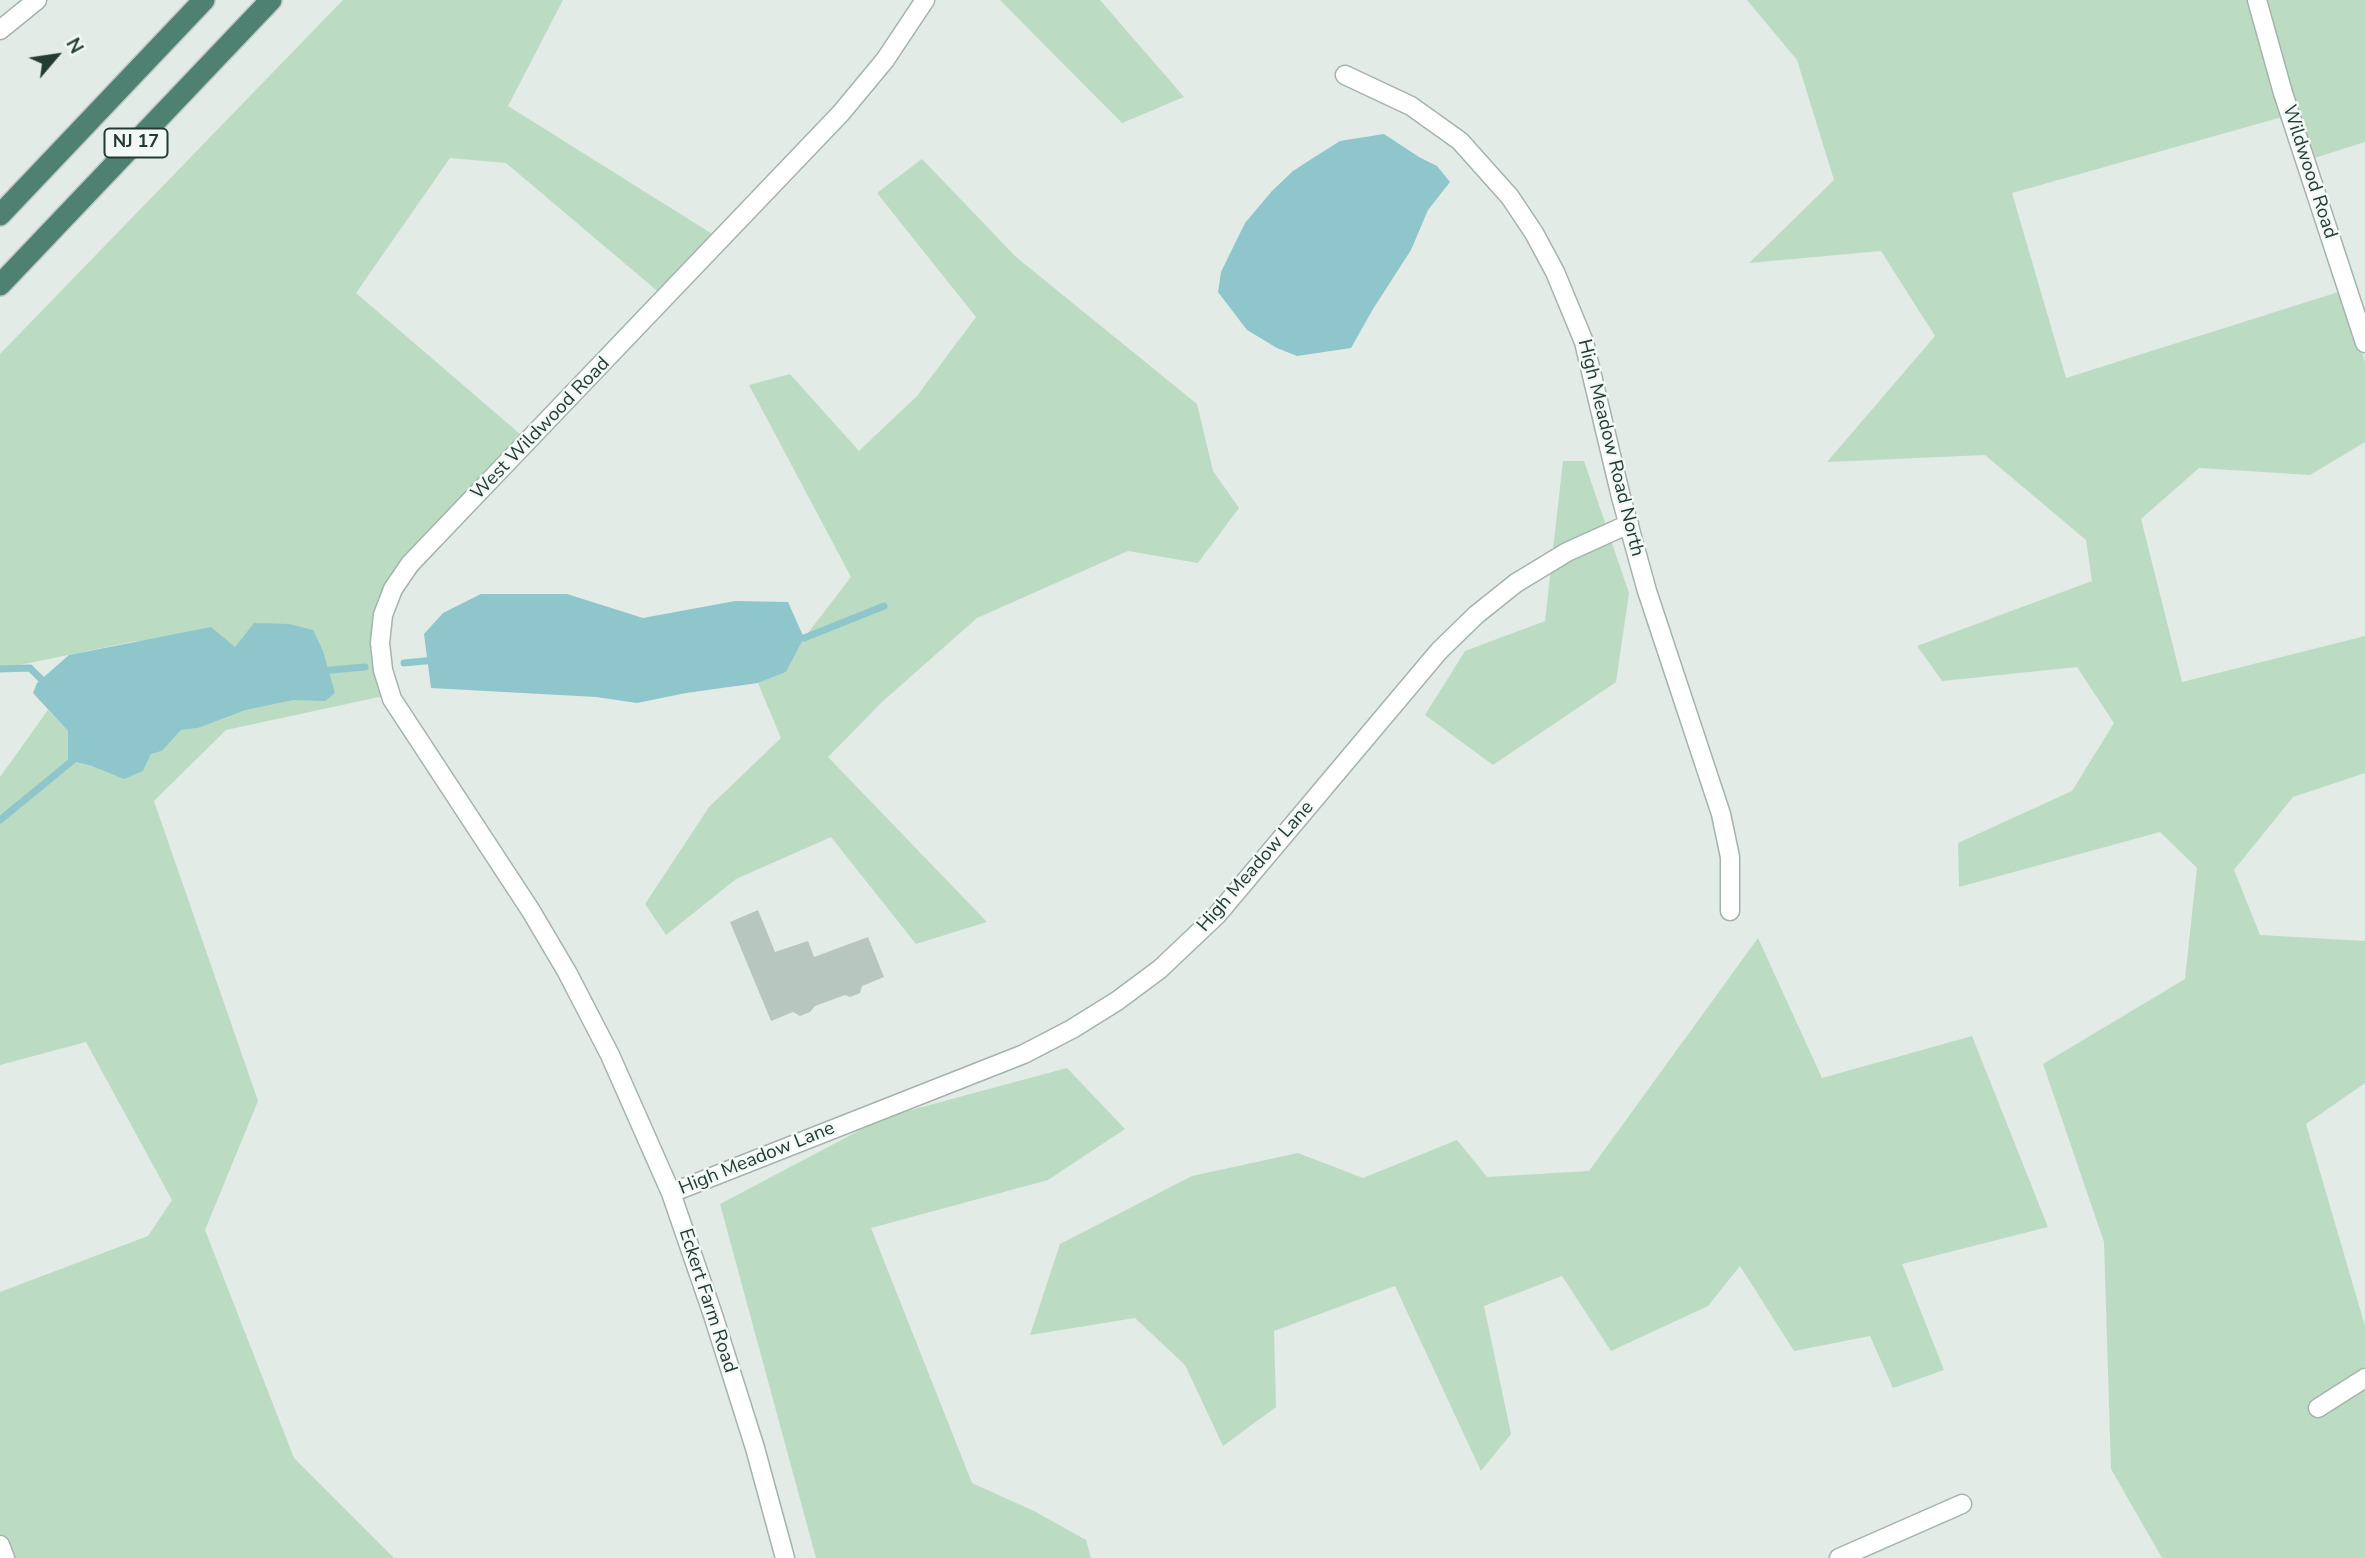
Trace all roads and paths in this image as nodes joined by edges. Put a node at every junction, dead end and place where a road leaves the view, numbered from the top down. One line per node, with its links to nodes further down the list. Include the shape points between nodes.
1 (37, 0): 6 (street)
2 (204, 0): 8 (highway, NJ 17)
3 (271, 0): 9 (highway, NJ 17)
4 (925, 0): 12 (street, West Wildwood Road, via 885,60 841,113 410,564 393,589 383,615 380,643 392,699)
5 (2257, 0): 10 (street, Wildwood Road)
6 (0, 30)
7 (1345, 75): 11 (street, High Meadow Road North, via 1411,106 1446,129 1477,158 1534,233 1584,342)
8 (0, 215)
9 (0, 285)
10 (2365, 343)
11 (1629, 524): 13 (street, High Meadow Road North, via 1669,662 1721,814 1730,858); 14 (street, High Meadow Lane, via 1567,552 1516,583 1476,615 1439,651 1217,915 1160,969 1117,1001 1024,1054)
12 (526, 904): 14 (street, Eckert Farm Road, via 610,1055)
13 (1731, 911)
14 (671, 1193): 20 (street, Eckert Farm Road, via 755,1448)
15 (2365, 1378): 16 (street)
16 (2318, 1408)
17 (1962, 1504): 21 (street)
18 (0, 1545): 19 (street)
19 (5, 1558)
20 (785, 1558)
21 (1839, 1558)

